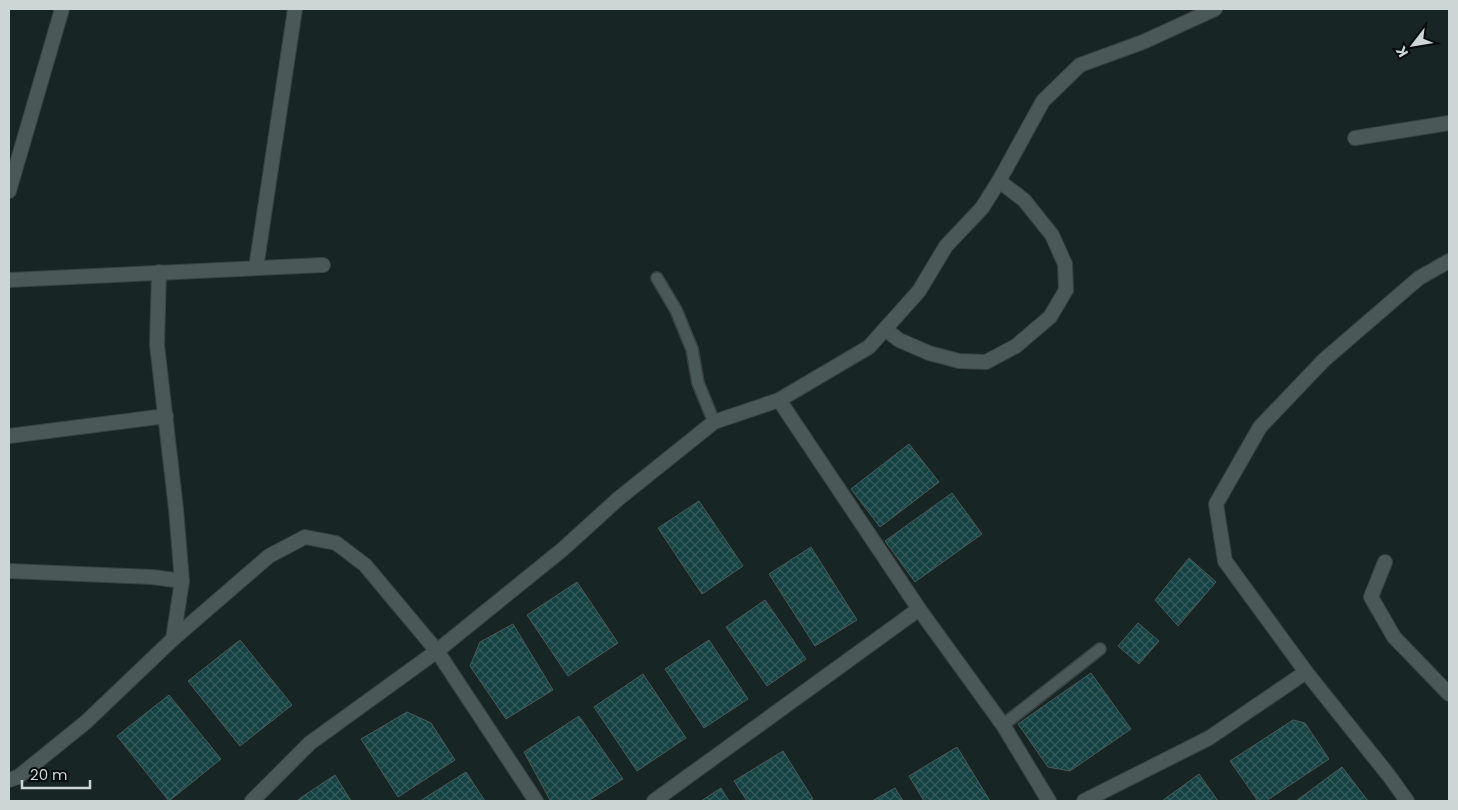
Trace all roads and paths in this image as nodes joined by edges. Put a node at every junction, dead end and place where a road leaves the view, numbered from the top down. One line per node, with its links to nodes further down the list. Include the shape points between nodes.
1 (62, 9): 7 (street)
2 (295, 9): 10 (street)
3 (1215, 9): 6 (street, via 1143,42 1080,65 1042,101)
4 (1449, 123): 5 (street)
5 (1355, 138)
6 (999, 181): 14 (street, via 982,208 946,246 919,291); 14 (street, via 1024,200 1052,234 1064,264 1066,290 1050,317 1016,346 986,362 959,361 929,354 899,340)
7 (9, 191)
8 (1449, 261): 26 (street, via 1419,278 1324,360 1260,427 1216,504 1225,561)
9 (323, 265): 10 (street)
10 (256, 268): 11 (street)
11 (159, 272): 13 (street); 16 (street, via 157,345)
12 (657, 278): 17 (lane, via 676,310 692,349 698,382)
13 (9, 280)
14 (886, 329): 15 (street, via 869,347)
15 (779, 400): 17 (street); 22 (street)
16 (166, 416): 18 (street); 21 (street)
17 (714, 422): 25 (street)
18 (9, 436)
19 (1385, 562): 27 (street, via 1371,597 1394,638)
20 (9, 571): 21 (street)
21 (182, 581): 23 (street)
22 (919, 609): 28 (street); 33 (street)
23 (173, 639): 25 (street, via 269,556 305,537 336,543 364,565); 29 (street, via 86,722 18,777)
24 (1100, 648): 28 (lane)
25 (438, 651): 31 (street, via 310,743); 32 (street)
26 (1306, 672): 30 (street, via 1209,738); 36 (street)
27 (1449, 694)
28 (1003, 725): 34 (street)
29 (9, 780)
30 (1099, 798): 35 (street)
31 (252, 801)
32 (536, 801)
33 (654, 801)
34 (1049, 801)
35 (1084, 801)
36 (1407, 801)

